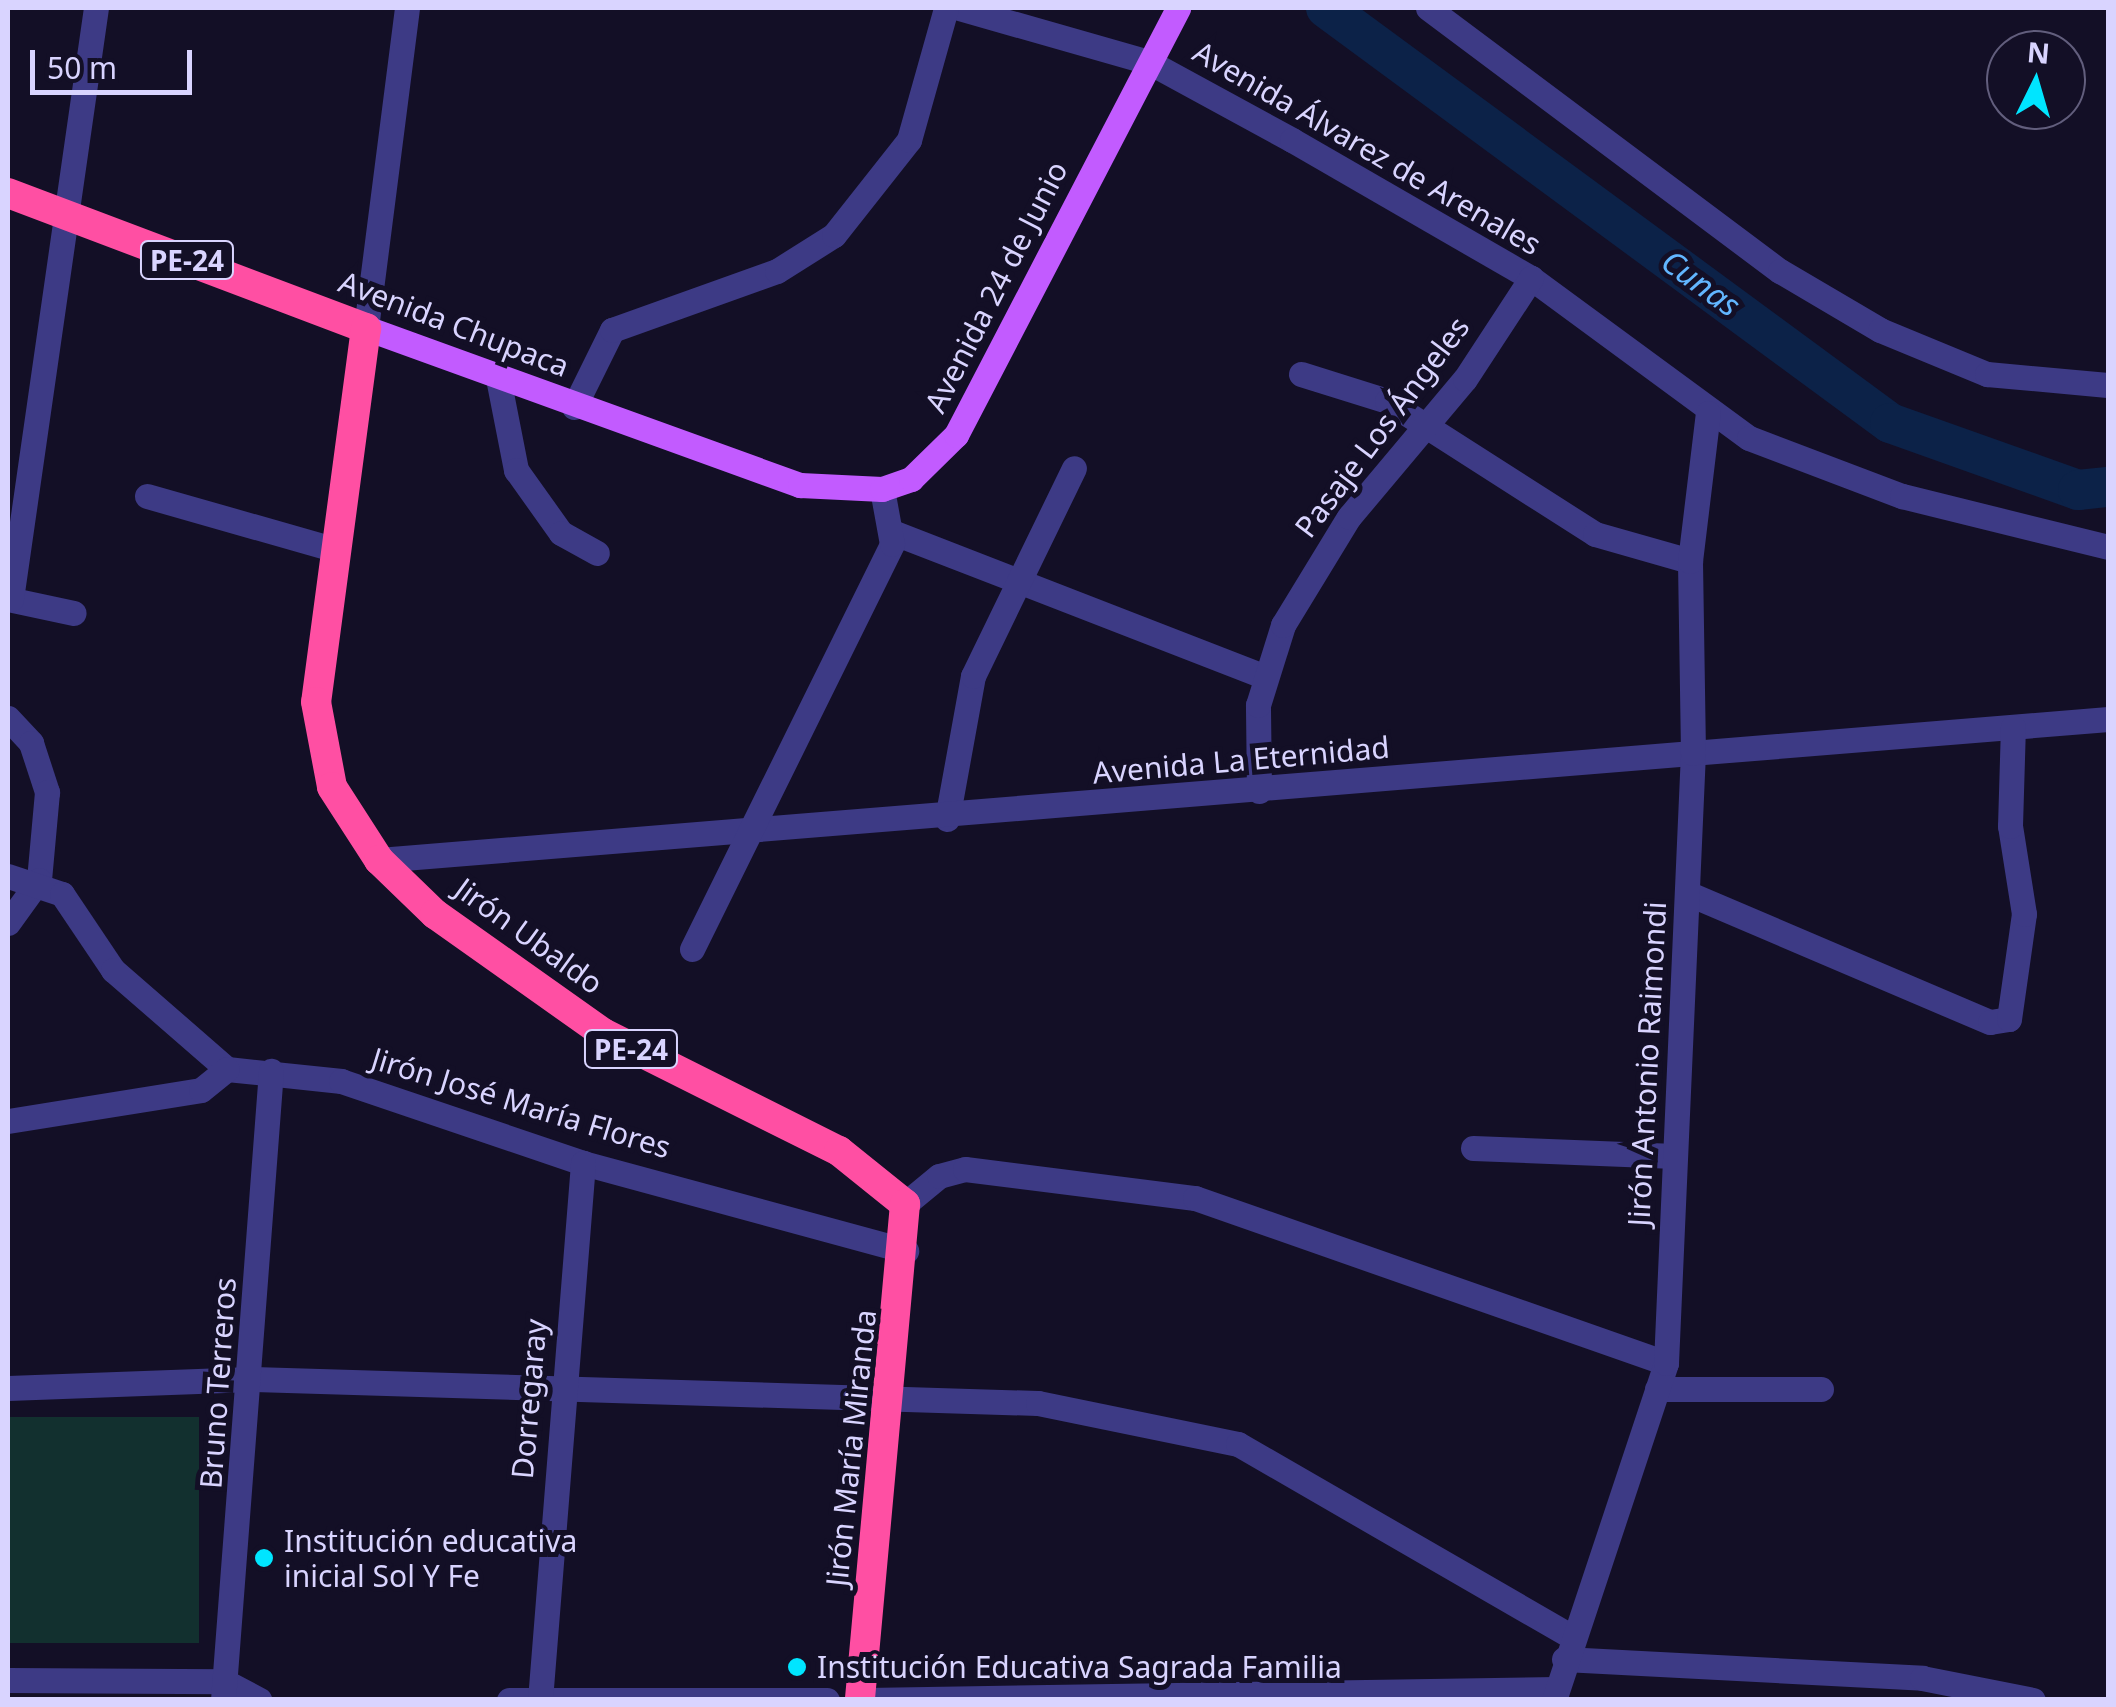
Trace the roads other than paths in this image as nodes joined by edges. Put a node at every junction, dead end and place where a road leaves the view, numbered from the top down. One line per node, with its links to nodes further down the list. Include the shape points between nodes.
1 (96, 8): 9 (street)
2 (407, 8): 11 (street)
3 (946, 8): 15 (street, via 909,140 834,235 777,271 612,330)
4 (959, 8): 7 (street, Avenida Álvarez de Arenales)
5 (1178, 8): 7 (main road, Avenida 24 de Junio)
6 (1428, 8): 14 (street, via 1780,272 1880,330 1987,374)
7 (1148, 62): 10 (street, Avenida Álvarez de Arenales); 19 (main road, Avenida 24 de Junio, via 956,436 911,479)
8 (8, 193): 9 (highway, Avenida Chupaca / PE-24)
9 (60, 212): 11 (highway, Avenida Chupaca / PE-24); 27 (street)
10 (1531, 278): 16 (street, Avenida Álvarez de Arenales); 17 (street, Pasaje Los Ángeles)
11 (366, 328): 13 (main road, Avenida Chupaca); 23 (highway, PE-24)
12 (1302, 374): 17 (street, via 1355,386)
13 (498, 378): 15 (main road, Avenida Chupaca); 24 (street, via 516,470 562,532)
14 (2108, 386)
15 (574, 407): 19 (main road, Avenida Chupaca, via 800,485)
16 (1708, 413): 22 (street, Avenida Álvarez de Arenales, via 1902,496); 25 (street, Jirón Antonio Raimondi)
17 (1428, 426): 25 (street, via 1580,527); 29 (street, Pasaje Los Ángeles, via 1322,558)
18 (1074, 468): 26 (street)
19 (882, 489): 21 (street)
20 (147, 496): 23 (street)
21 (892, 532): 26 (street); 36 (street)
22 (2108, 548)
23 (337, 550): 37 (highway, PE-24, via 317,743 332,787)
24 (596, 553)
25 (1690, 561): 33 (street, Jirón Antonio Raimondi)
26 (1026, 580): 29 (street); 35 (street, via 973,676)
27 (9, 599): 28 (street)
28 (74, 613)
29 (1264, 676): 34 (street, Pasaje Los Ángeles)
30 (8, 718): 39 (street, via 43,768)
31 (2108, 720): 32 (street, Avenida La Eternidad)
32 (2013, 727): 33 (street, Avenida La Eternidad); 40 (street, via 2010,826 2024,914 2009,1019 1990,1022)
33 (1693, 753): 34 (street, Avenida La Eternidad); 40 (street, Jirón Antonio Raimondi)
34 (1259, 791): 35 (street, Avenida La Eternidad)
35 (947, 819): 36 (street, Avenida La Eternidad)
36 (753, 836): 37 (street, Avenida La Eternidad); 42 (street)
37 (379, 860): 49 (highway, Jirón Ubaldo / PE-24, via 435,914 602,1033 840,1151)
38 (8, 876): 39 (street)
39 (40, 880): 41 (street); 43 (street, via 62,894 113,970 166,1024)
40 (1687, 893): 47 (street, Jirón Antonio Raimondi)
41 (8, 924)
42 (692, 949)
43 (227, 1069): 44 (street, Jirón José María Flores); 45 (street, via 201,1090)
44 (270, 1071): 48 (street, Jirón José María Flores, via 341,1081); 52 (street, Bruno Terreros)
45 (8, 1121)
46 (1473, 1148): 47 (street)
47 (1675, 1156): 51 (street, Jirón Antonio Raimondi)
48 (583, 1163): 50 (street, Jirón José María Flores); 53 (street, Dorregaray)
49 (905, 1204): 50 (highway, Jirón María Miranda); 51 (street, via 938,1176 965,1169 1195,1198)
50 (906, 1252): 57 (highway, Jirón María Miranda)
51 (1666, 1364): 55 (street, Jirón Antonio Raimondi)
52 (252, 1380): 53 (street); 54 (street); 61 (street, Bruno Terreros)
53 (561, 1387): 57 (street); 63 (street, Dorregaray)
54 (8, 1388)
55 (1657, 1388): 56 (street); 58 (street, Jirón Antonio Raimondi)
56 (1821, 1389)
57 (894, 1393): 58 (street, via 1038,1403 1238,1444); 67 (highway, Jirón María Miranda)
58 (1566, 1647): 59 (street); 62 (street, Jirón Antonio Raimondi)
59 (1842, 1673): 68 (street); 69 (street)
60 (8, 1680): 61 (street)
61 (224, 1690): 64 (street)
62 (1556, 1694): 67 (street)
63 (540, 1699): 65 (street); 66 (street)
64 (260, 1700)
65 (509, 1700)
66 (827, 1700)
67 (863, 1700)
68 (1839, 1700)
69 (2033, 1700)

